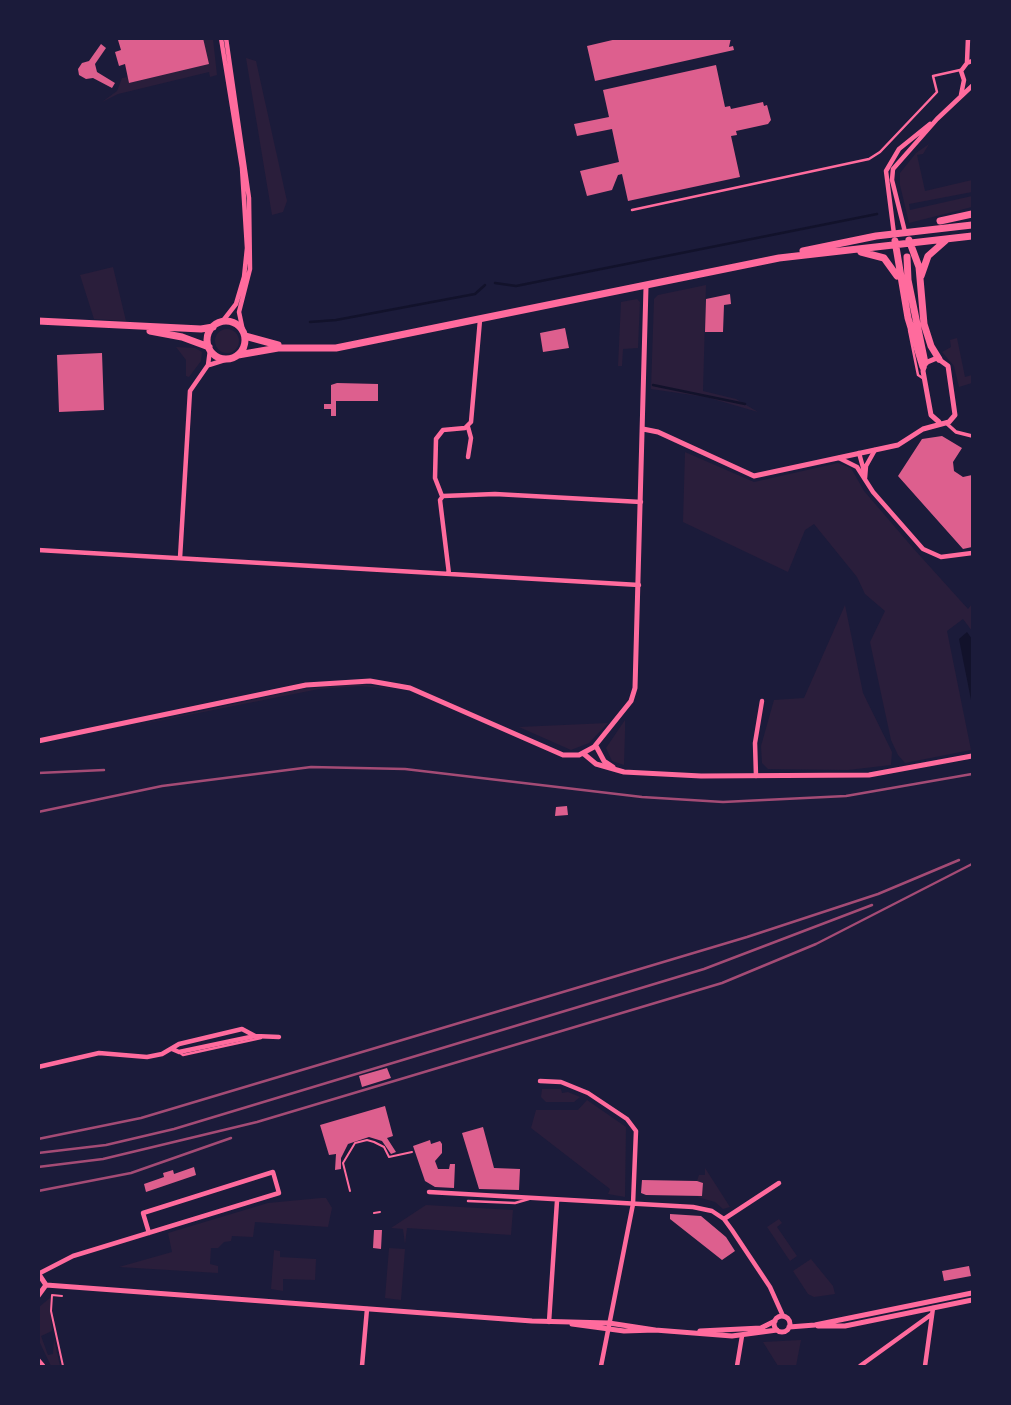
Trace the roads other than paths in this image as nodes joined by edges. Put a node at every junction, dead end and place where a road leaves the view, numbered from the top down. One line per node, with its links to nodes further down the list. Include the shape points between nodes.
1 (223, 38): 29 (street, via 243,179 247,248 234,310); 32 (street, via 250,207 250,269 239,312)
2 (968, 38): 3 (street)
3 (971, 48): 4 (street)
4 (970, 62): 5 (street)
5 (961, 71): 6 (street); 10 (lane, via 933,76 937,92 869,159)
6 (964, 80): 7 (street); 8 (street)
7 (972, 85): 8 (street)
8 (961, 96): 9 (street)
9 (937, 119): 14 (street, via 892,173); 15 (street, via 903,145 887,166)
10 (632, 210)
11 (972, 214): 12 (main road)
12 (940, 221)
13 (972, 225): 14 (main road)
14 (906, 233): 15 (main road); 18 (main road)
15 (894, 234): 19 (main road); 22 (main road)
16 (972, 236): 17 (main road)
17 (949, 239): 18 (main road); 23 (main road, via 928,256)
18 (910, 242): 19 (main road); 23 (main road)
19 (895, 243): 20 (main road); 25 (main road)
20 (818, 254): 22 (main road); 25 (main road, via 879,255 891,265)
21 (907, 257): 39 (main road)
22 (779, 258): 24 (main road)
23 (920, 280): 37 (main road, via 924,324)
24 (646, 287): 27 (main road); 44 (street)
25 (902, 291): 26 (main road)
26 (908, 318): 39 (main road); 40 (lane, via 918,375)
27 (480, 320): 34 (main road, via 336,348); 43 (street)
28 (38, 321): 30 (main road)
29 (222, 322): 31 (main road); 32 (main road, via 232,322)
30 (108, 324): 31 (main road); 33 (main road, via 172,334)
31 (214, 327): 33 (main road, via 209,334)
32 (244, 333): 34 (main road); 35 (main road)
33 (210, 348): 36 (main road, via 218,357); 38 (street)
34 (295, 348): 35 (main road)
35 (238, 355): 36 (main road)
36 (228, 359): 38 (street)
37 (939, 359): 39 (street); 42 (street, via 948,366 956,406 955,415)
38 (208, 365): 56 (street, via 190,391)
39 (924, 365): 40 (street)
40 (924, 379): 41 (street)
41 (931, 413): 42 (street); 45 (street)
42 (943, 423): 45 (street); 46 (street)
43 (468, 427): 49 (street); 52 (street, via 446,429 438,435 435,478)
44 (643, 429): 50 (street, via 754,476); 53 (street)
45 (923, 429): 47 (street, via 905,442)
46 (972, 436)
47 (875, 450): 48 (street); 51 (street)
48 (859, 453): 50 (street); 51 (street)
49 (468, 457)
50 (838, 458): 51 (street, via 853,463)
51 (865, 479): 55 (street, via 923,549 941,557)
52 (442, 496): 53 (street, via 495,494); 57 (street)
53 (641, 502): 58 (street)
54 (38, 550): 56 (street)
55 (972, 553)
56 (180, 558): 57 (street)
57 (449, 574): 58 (street)
58 (639, 585): 61 (street, via 635,693)
59 (762, 701): 65 (street, via 755,743)
60 (38, 741): 62 (street, via 306,685 370,681 410,688 558,753)
61 (596, 746): 62 (street); 64 (street, via 608,764)
62 (584, 754): 64 (street, via 604,767)
63 (972, 756): 65 (street, via 869,775)
64 (633, 773): 65 (street)
65 (756, 776)
66 (256, 1036): 68 (street); 69 (street, via 242,1029); 70 (street)
67 (279, 1037): 68 (street)
68 (265, 1038): 70 (lane, via 183,1055)
69 (172, 1049): 70 (street); 71 (street, via 147,1057 99,1054)
70 (179, 1052)
71 (38, 1067)
72 (540, 1081): 78 (street, via 581,1089 632,1123 637,1136)
73 (779, 1183): 79 (street)
74 (429, 1192): 75 (street)
75 (529, 1199): 76 (lane, via 515,1203); 77 (street)
76 (468, 1201)
77 (557, 1201): 78 (street); 91 (street)
78 (633, 1205): 79 (street, via 705,1209); 94 (street)
79 (724, 1219): 89 (street, via 770,1287)
80 (149, 1233): 80 (street, via 143,1213 273,1172 279,1193); 81 (street)
81 (39, 1273): 82 (street)
82 (46, 1285): 84 (street); 87 (street)
83 (972, 1293): 85 (street)
84 (38, 1296)
85 (955, 1297): 88 (street); 93 (street)
86 (972, 1300): 88 (street)
87 (367, 1309): 91 (street); 100 (street)
88 (933, 1311): 93 (street, via 836,1327); 103 (street); 104 (street)
89 (783, 1316): 90 (street); 92 (street)
90 (775, 1321): 95 (street); 96 (street, via 761,1328)
91 (549, 1322): 94 (street)
92 (789, 1324): 93 (street); 95 (street, via 785,1331)
93 (815, 1325)
94 (608, 1326): 96 (street); 101 (street)
95 (777, 1330): 97 (street)
96 (694, 1332): 97 (street)
97 (742, 1336): 102 (street)
98 (38, 1360): 99 (street)
99 (43, 1367)
100 (362, 1367)
101 (601, 1367)
102 (737, 1367)
103 (860, 1367)
104 (925, 1367)

